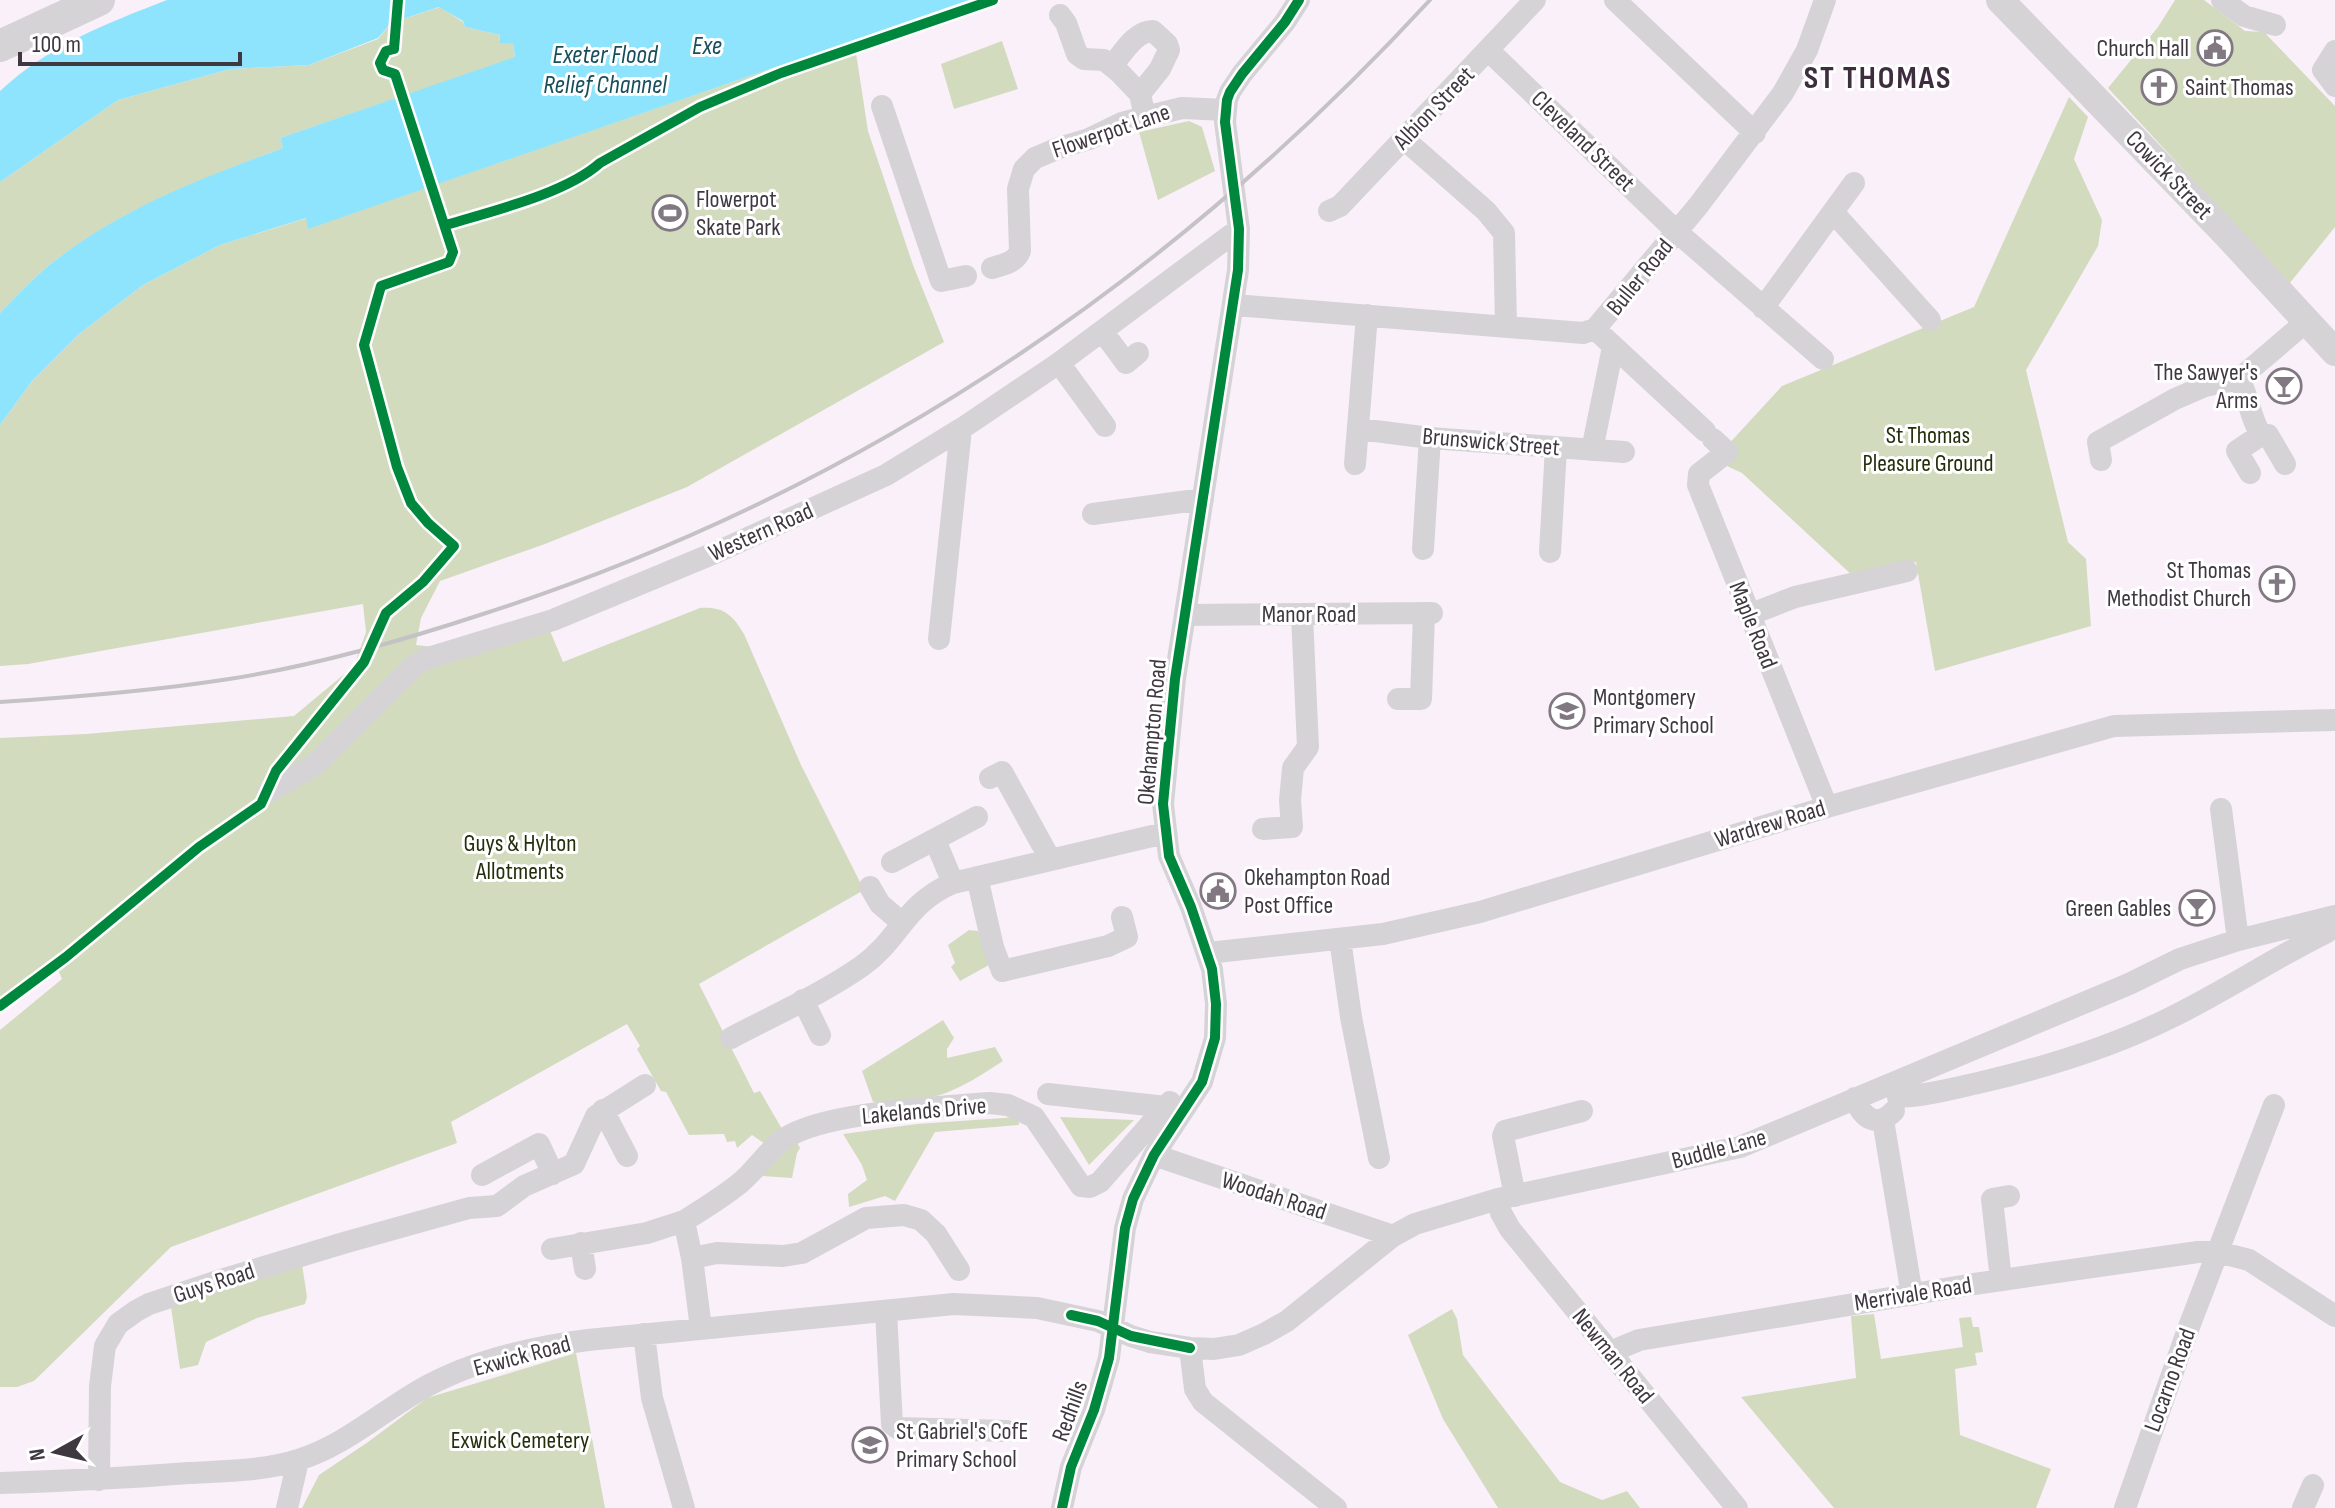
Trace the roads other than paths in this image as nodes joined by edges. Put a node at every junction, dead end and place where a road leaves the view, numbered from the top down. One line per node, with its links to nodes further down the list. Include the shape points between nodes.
1 (99, 0): 10 (highway)
2 (1299, 0): 17 (street, via 1230,92)
3 (1535, 0): 11 (street, Albion Street)
4 (1615, 0): 18 (street)
5 (1825, 0): 18 (street, Buller Road, via 1793,78)
6 (2000, 0): 31 (main road, Cowick Street)
7 (2222, 0): 9 (street, via 2244,16)
8 (1060, 15): 13 (street, via 1077,54)
9 (2275, 25)
10 (0, 46)
11 (1488, 50): 19 (street, Albion Street); 24 (street, Cleveland Street)
12 (2335, 51): 14 (street, via 2323,70)
13 (1112, 66): 16 (street); 16 (street, via 1146,31 1167,44 1169,50)
14 (2335, 86)
15 (882, 106): 26 (street, via 896,126 941,281)
16 (1143, 106): 17 (street, Flowerpot Lane); 25 (street, Flowerpot Lane, via 1122,123 1028,164 1017,197 1020,251 1015,260)
17 (1226, 110): 23 (street, Okehampton Road)
18 (1755, 133): 24 (street, Buller Road)
19 (1404, 139): 21 (street, Albion Street, via 1340,206); 32 (street, via 1504,233)
20 (1854, 183): 22 (street)
21 (1329, 211)
22 (1833, 212): 28 (street); 30 (street)
23 (1239, 229): 27 (street, Okehampton Road); 34 (street, Western Road)
24 (1677, 232): 28 (street, Cleveland Street); 33 (street, Buller Road)
25 (992, 268)
26 (966, 276)
27 (1234, 305): 29 (street, Buller Road); 53 (street, Okehampton Road)
28 (1763, 308): 38 (street, Cleveland Street)
29 (1367, 315): 32 (street, Buller Road); 44 (street)
30 (1930, 320)
31 (2307, 321): 36 (main road, Cowick Street); 40 (street)
32 (1506, 325): 33 (street, Buller Road, via 1583,333)
33 (1595, 329): 35 (street)
34 (1103, 332): 37 (street, via 1126,363); 39 (street, Western Road)
35 (1613, 347): 48 (street); 60 (street, Maple Road, via 1715,441 1697,479)
36 (2335, 352)
37 (1138, 353)
38 (1823, 359)
39 (1059, 363): 42 (street); 43 (street, Western Road)
40 (2239, 379): 41 (street, via 2175,399 2100,451); 45 (street)
41 (2096, 417)
42 (1105, 426)
43 (961, 429): 61 (street); 65 (street, Western Road, via 886,475 717,552 553,620 425,659 316,764)
44 (1359, 429): 46 (street, Brunswick Street); 50 (street)
45 (2261, 435): 51 (street, via 2268,435); 52 (street, via 2237,451)
46 (1430, 438): 47 (street, Brunswick Street); 55 (street)
47 (1556, 448): 48 (street, Brunswick Street); 56 (street)
48 (1592, 450): 49 (street, Brunswick Street)
49 (1624, 452)
50 (1355, 464)
51 (2285, 464)
52 (2250, 473)
53 (1203, 499): 54 (street); 58 (street, Okehampton Road)
54 (1093, 514)
55 (1423, 549)
56 (1550, 552)
57 (1907, 571): 60 (street, via 1795,597)
58 (1185, 615): 59 (street, Manor Road); 70 (street, Okehampton Road, via 1165,779)
59 (1302, 615): 62 (street, Manor Road, via 1428,613 1421,699); 69 (street, via 1308,747 1293,768 1292,827)
60 (1749, 615): 66 (street, Maple Road)
61 (939, 639)
62 (1398, 699)
63 (2335, 720): 66 (street, Wardrew Road, via 2114,726)
64 (990, 778): 72 (street, via 1002,772)
65 (268, 792)
66 (1827, 807): 80 (street, Wardrew Road, via 1480,912)
67 (2221, 809): 81 (street)
68 (977, 817): 71 (street)
69 (1263, 829)
70 (1165, 833): 72 (street); 82 (street, Okehampton Road)
71 (935, 840): 73 (street); 75 (street)
72 (1050, 859): 74 (street)
73 (892, 862)
74 (977, 877): 75 (street); 77 (street, via 1002,971 1108,946 1127,937)
75 (953, 883): 78 (street, via 929,895)
76 (870, 887): 78 (street)
77 (1122, 917)
78 (901, 922): 84 (street, via 886,947)
79 (2329, 922): 81 (street, Buddle Lane); 83 (street); 88 (street, Buddle Lane, via 2207,999 2131,1036 2045,1067 1969,1085)
80 (1340, 939): 82 (street, Wardrew Road); 98 (street)
81 (2238, 940): 88 (street, Buddle Lane, via 2180,959)
82 (1208, 953): 96 (street, Okehampton Road, via 1216,1004 1212,1055 1196,1092)
83 (2335, 953)
84 (803, 1000): 85 (street); 86 (street)
85 (820, 1035)
86 (731, 1038)
87 (645, 1085): 94 (street)
88 (1896, 1089): 90 (street, Buddle Lane); 95 (street, via 1895,1111)
89 (1048, 1094): 103 (street, Lakelands Drive, via 1168,1104 1100,1182 1086,1187 1034,1117 1008,1105 828,1121 783,1140 742,1182)
90 (1855, 1098): 95 (street, via 1865,1117); 102 (street, Buddle Lane, via 1725,1152)
91 (576, 1105): 94 (street)
92 (2274, 1105): 107 (street)
93 (1582, 1111): 102 (street, Newman Road, via 1505,1131)
94 (597, 1118): 97 (street); 99 (street, Guys Road, via 574,1164)
95 (1883, 1120): 112 (street)
96 (1154, 1155): 104 (street, Woodah Road); 115 (street, Okehampton Road, via 1125,1228)
97 (627, 1156)
98 (1379, 1158)
99 (553, 1174): 100 (street, via 539,1144); 122 (street, Guys Road, via 497,1206 469,1208 278,1263 149,1304 118,1324 103,1358)
100 (482, 1175)
101 (2009, 1196): 111 (street, via 1992,1199)
102 (1507, 1198): 104 (street, Buddle Lane, via 1415,1224); 119 (street, Newman Road, via 1501,1213 1510,1229)
103 (684, 1221): 105 (street, Lakelands Drive, via 647,1233); 108 (street)
104 (1393, 1236): 118 (street, Buddle Lane, via 1300,1312 1264,1334 1232,1346)
105 (581, 1243): 106 (street, Lakelands Drive); 109 (street)
106 (552, 1249)
107 (2218, 1252): 111 (street, Merrivale Road); 114 (street, Merrivale Road, via 2249,1260); 130 (street, Locarno Road)
108 (692, 1258): 110 (street, via 802,1253 866,1218 896,1215 944,1230); 116 (street)
109 (585, 1269)
110 (959, 1270)
111 (2001, 1280): 112 (street, Merrivale Road)
112 (1912, 1295): 119 (street, Merrivale Road, via 1639,1340)
113 (886, 1311): 115 (street, Exwick Road, via 1005,1305); 116 (street, Exwick Road); 120 (street, via 892,1424)
114 (2335, 1316)
115 (1111, 1327): 118 (street, Buddle Lane, via 1150,1342); 125 (street, Redhills, via 1106,1371 1071,1467)
116 (701, 1328): 117 (street, Exwick Road)
117 (644, 1334): 121 (street, Exwick Road, via 539,1346 466,1370 423,1388); 127 (street, via 652,1398)
118 (1190, 1348): 128 (street, via 1195,1389 1203,1402)
119 (1612, 1355): 129 (street, Newman Road)
120 (1007, 1431)
121 (298, 1461): 122 (street, Exwick Road); 126 (street)
122 (99, 1480): 123 (street, Exwick Road)
123 (0, 1483)
124 (2313, 1485): 131 (street)
125 (1068, 1506)
126 (287, 1508)
127 (684, 1508)
128 (1336, 1508)
129 (1737, 1508)
130 (2125, 1508)
131 (2303, 1508)

